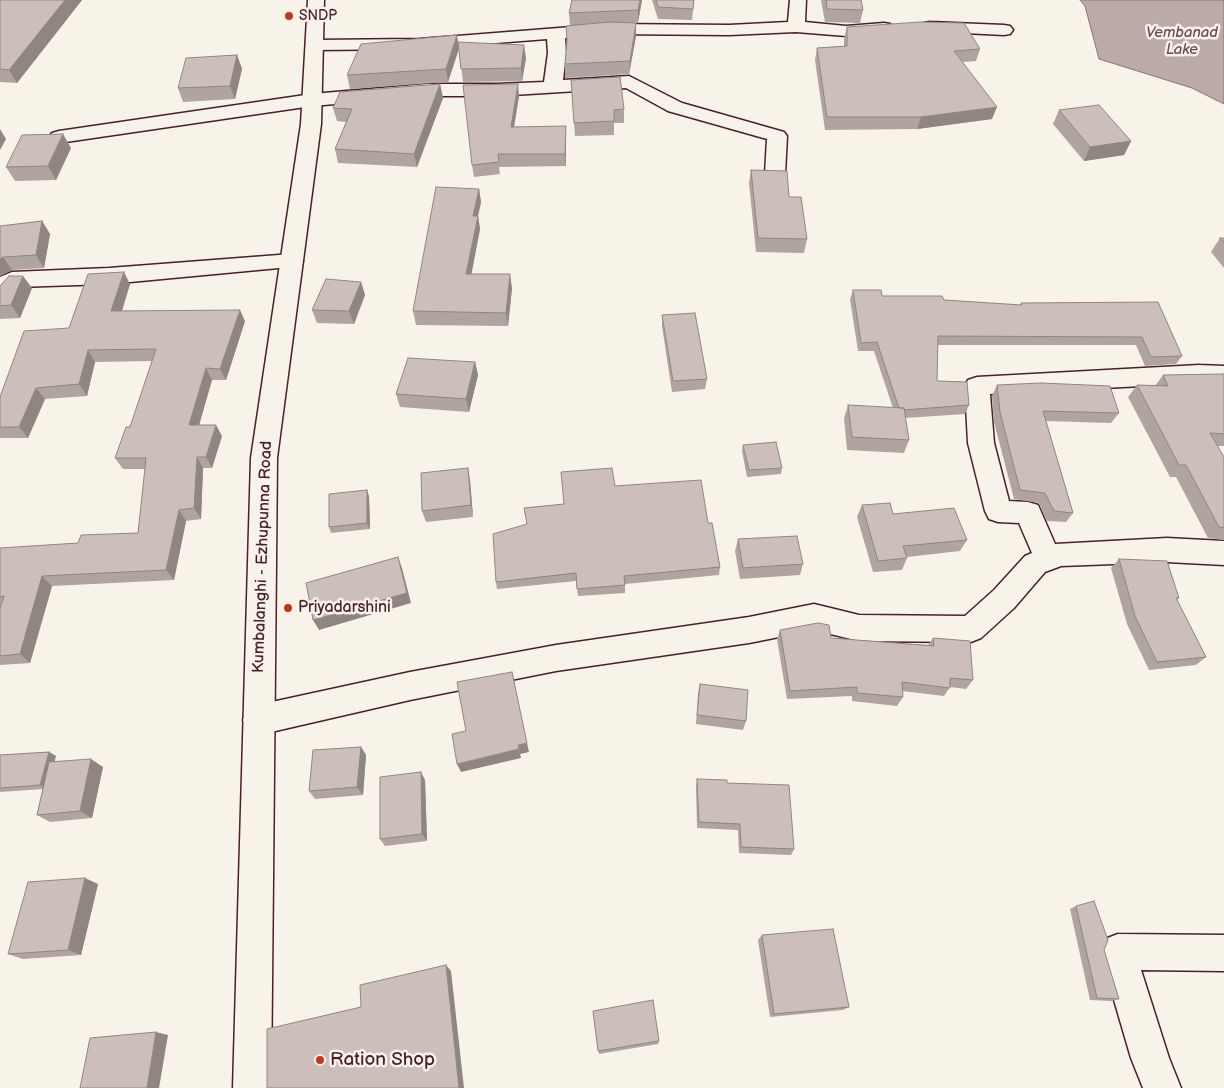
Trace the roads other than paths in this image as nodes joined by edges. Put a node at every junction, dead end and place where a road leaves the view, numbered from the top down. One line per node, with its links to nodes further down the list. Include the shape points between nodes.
1 (316, 0): 6 (street, Kumbalanghi - Ezhupunna Road)
2 (798, 0): 3 (street)
3 (796, 26): 4 (street, via 846,30 910,27); 5 (street)
4 (1004, 30)
5 (556, 33): 6 (street, via 419,44); 7 (street)
6 (315, 45): 8 (street, Kumbalanghi - Ezhupunna Road)
7 (553, 87): 8 (street, via 428,90); 10 (street, via 629,82 675,107 777,136)
8 (312, 100): 9 (street); 11 (street, Kumbalanghi - Ezhupunna Road)
9 (59, 137)
10 (775, 174)
11 (292, 262): 12 (street, via 12,280 2,286); 16 (street, Kumbalanghi - Ezhupunna Road, via 264,458)
12 (0, 292)
13 (1224, 375): 15 (street, via 977,386 981,443 998,511 1028,513)
14 (1224, 553): 15 (street, via 1167,550 1060,554)
15 (1048, 559): 16 (street, via 1035,564 971,629 859,628 814,617 749,630 556,658)
16 (258, 720): 18 (street, Kumbalanghi - Ezhupunna Road)
17 (1224, 954): 19 (street, via 1118,952)
18 (252, 1088)
19 (1162, 1088)

